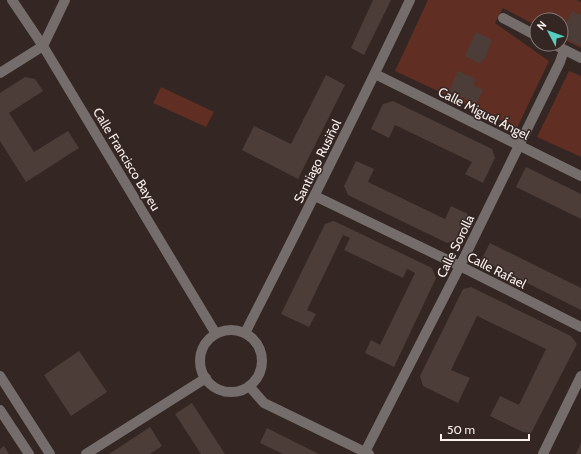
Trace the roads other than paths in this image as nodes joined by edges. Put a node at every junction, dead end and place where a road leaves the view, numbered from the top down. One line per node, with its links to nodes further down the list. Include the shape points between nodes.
1 (12, 0): 6 (street, Calle Francisco Bayeu)
2 (65, 0): 6 (street)
3 (410, 0): 11 (street, Santiago Rusiñol)
4 (503, 18): 5 (street)
5 (529, 32)
6 (43, 46): 10 (street); 18 (street, Calle Francisco Bayeu)
7 (563, 52): 12 (street, Calle Sorolla)
8 (568, 52): 9 (street)
9 (581, 58)
10 (0, 73)
11 (375, 74): 12 (street, Calle Miguel Ángel); 14 (street, Santiago Rusiñol)
12 (519, 146): 13 (street, Calle Miguel Ángel); 15 (street, Calle Sorolla)
13 (581, 176)
14 (315, 196): 15 (street, Calle Rafael); 17 (street, Santiago Rusiñol)
15 (460, 266): 16 (street, Calle Rafael); 24 (street, Calle Sorolla)
16 (581, 327)
17 (245, 333): 18 (street, via 226,330); 22 (street, via 259,347 262,357 262,367 258,376)
18 (216, 334): 21 (street, via 208,340 200,360)
19 (0, 376): 26 (street)
20 (581, 376): 28 (street)
21 (206, 378): 22 (street, via 214,387 223,391 234,392); 27 (street)
22 (249, 386): 24 (street, via 264,403)
23 (0, 410): 25 (street)
24 (367, 453)
25 (29, 454)
26 (50, 454)
27 (86, 454)
28 (543, 454)

